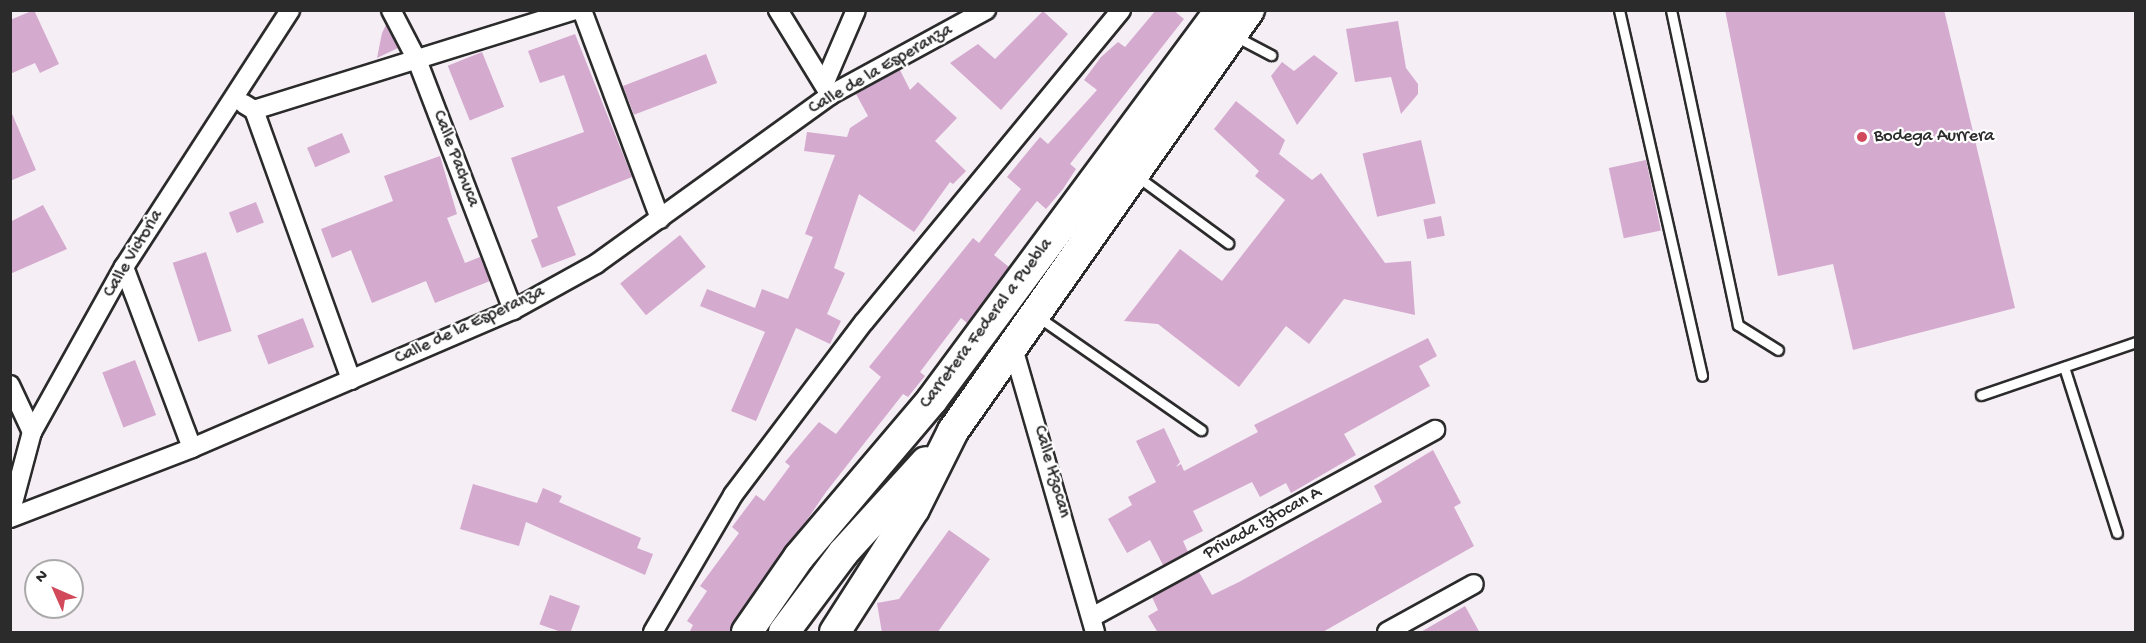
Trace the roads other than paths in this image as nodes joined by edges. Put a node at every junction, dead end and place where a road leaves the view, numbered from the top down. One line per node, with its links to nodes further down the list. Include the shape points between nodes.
1 (290, 10): 16 (street, Calle Victoria)
2 (391, 10): 14 (street, Calle Pachuca)
3 (575, 10): 14 (street)
4 (582, 10): 19 (street)
5 (778, 10): 15 (street)
6 (856, 10): 15 (street)
7 (986, 10): 15 (street, Calle de la Esperanza)
8 (1121, 10): 42 (street, via 864,322 733,495)
9 (1249, 10): 12 (main road, Carretera Federal a Puebla)
10 (1619, 10): 29 (lane)
11 (1671, 10): 27 (lane, via 1738,325)
12 (1222, 22): 13 (lane); 18 (main road, Carretera Federal a Puebla)
13 (1271, 55)
14 (417, 60): 17 (street); 23 (street, Calle Pachuca)
15 (828, 89): 19 (street, Calle de la Esperanza)
16 (232, 97): 17 (street); 21 (street, Calle Victoria)
17 (254, 110): 30 (street)
18 (1123, 165): 20 (lane); 22 (main road, Carretera Federal a Puebla)
19 (660, 219): 23 (street, Calle de la Esperanza, via 596,264)
20 (1228, 243)
21 (124, 267): 36 (street, Calle Victoria); 37 (street)
22 (1020, 305): 24 (main road, Carretera Federal a Puebla); 26 (main road, Carretera Federal a Puebla); 33 (lane)
23 (513, 310): 30 (street, Calle de la Esperanza)
24 (987, 325): 26 (street); 43 (main road, Carretera Federal a Puebla, via 932,400 799,557)
25 (2136, 342): 28 (lane)
26 (1015, 344): 35 (main road, Carretera Federal a Puebla); 41 (street, Calle Itzocan)
27 (1778, 350)
28 (2064, 367): 32 (lane); 39 (lane)
29 (1702, 376)
30 (351, 380): 37 (street, Calle de la Esperanza)
31 (10, 385): 36 (street)
32 (1981, 395)
33 (1201, 429)
34 (1434, 430): 41 (street, Privada Iztocan A)
35 (953, 431): 44 (main road, via 843,553); 45 (main road, Carretera Federal a Puebla, via 914,510)
36 (32, 432): 38 (street, Calle Victoria)
37 (192, 448): 38 (street, Calle de la Esperanza)
38 (10, 516)
39 (2117, 533)
40 (1474, 584): 46 (street)
41 (1094, 625)
42 (653, 633)
43 (747, 633)
44 (784, 633)
45 (835, 633)
46 (1388, 633)

